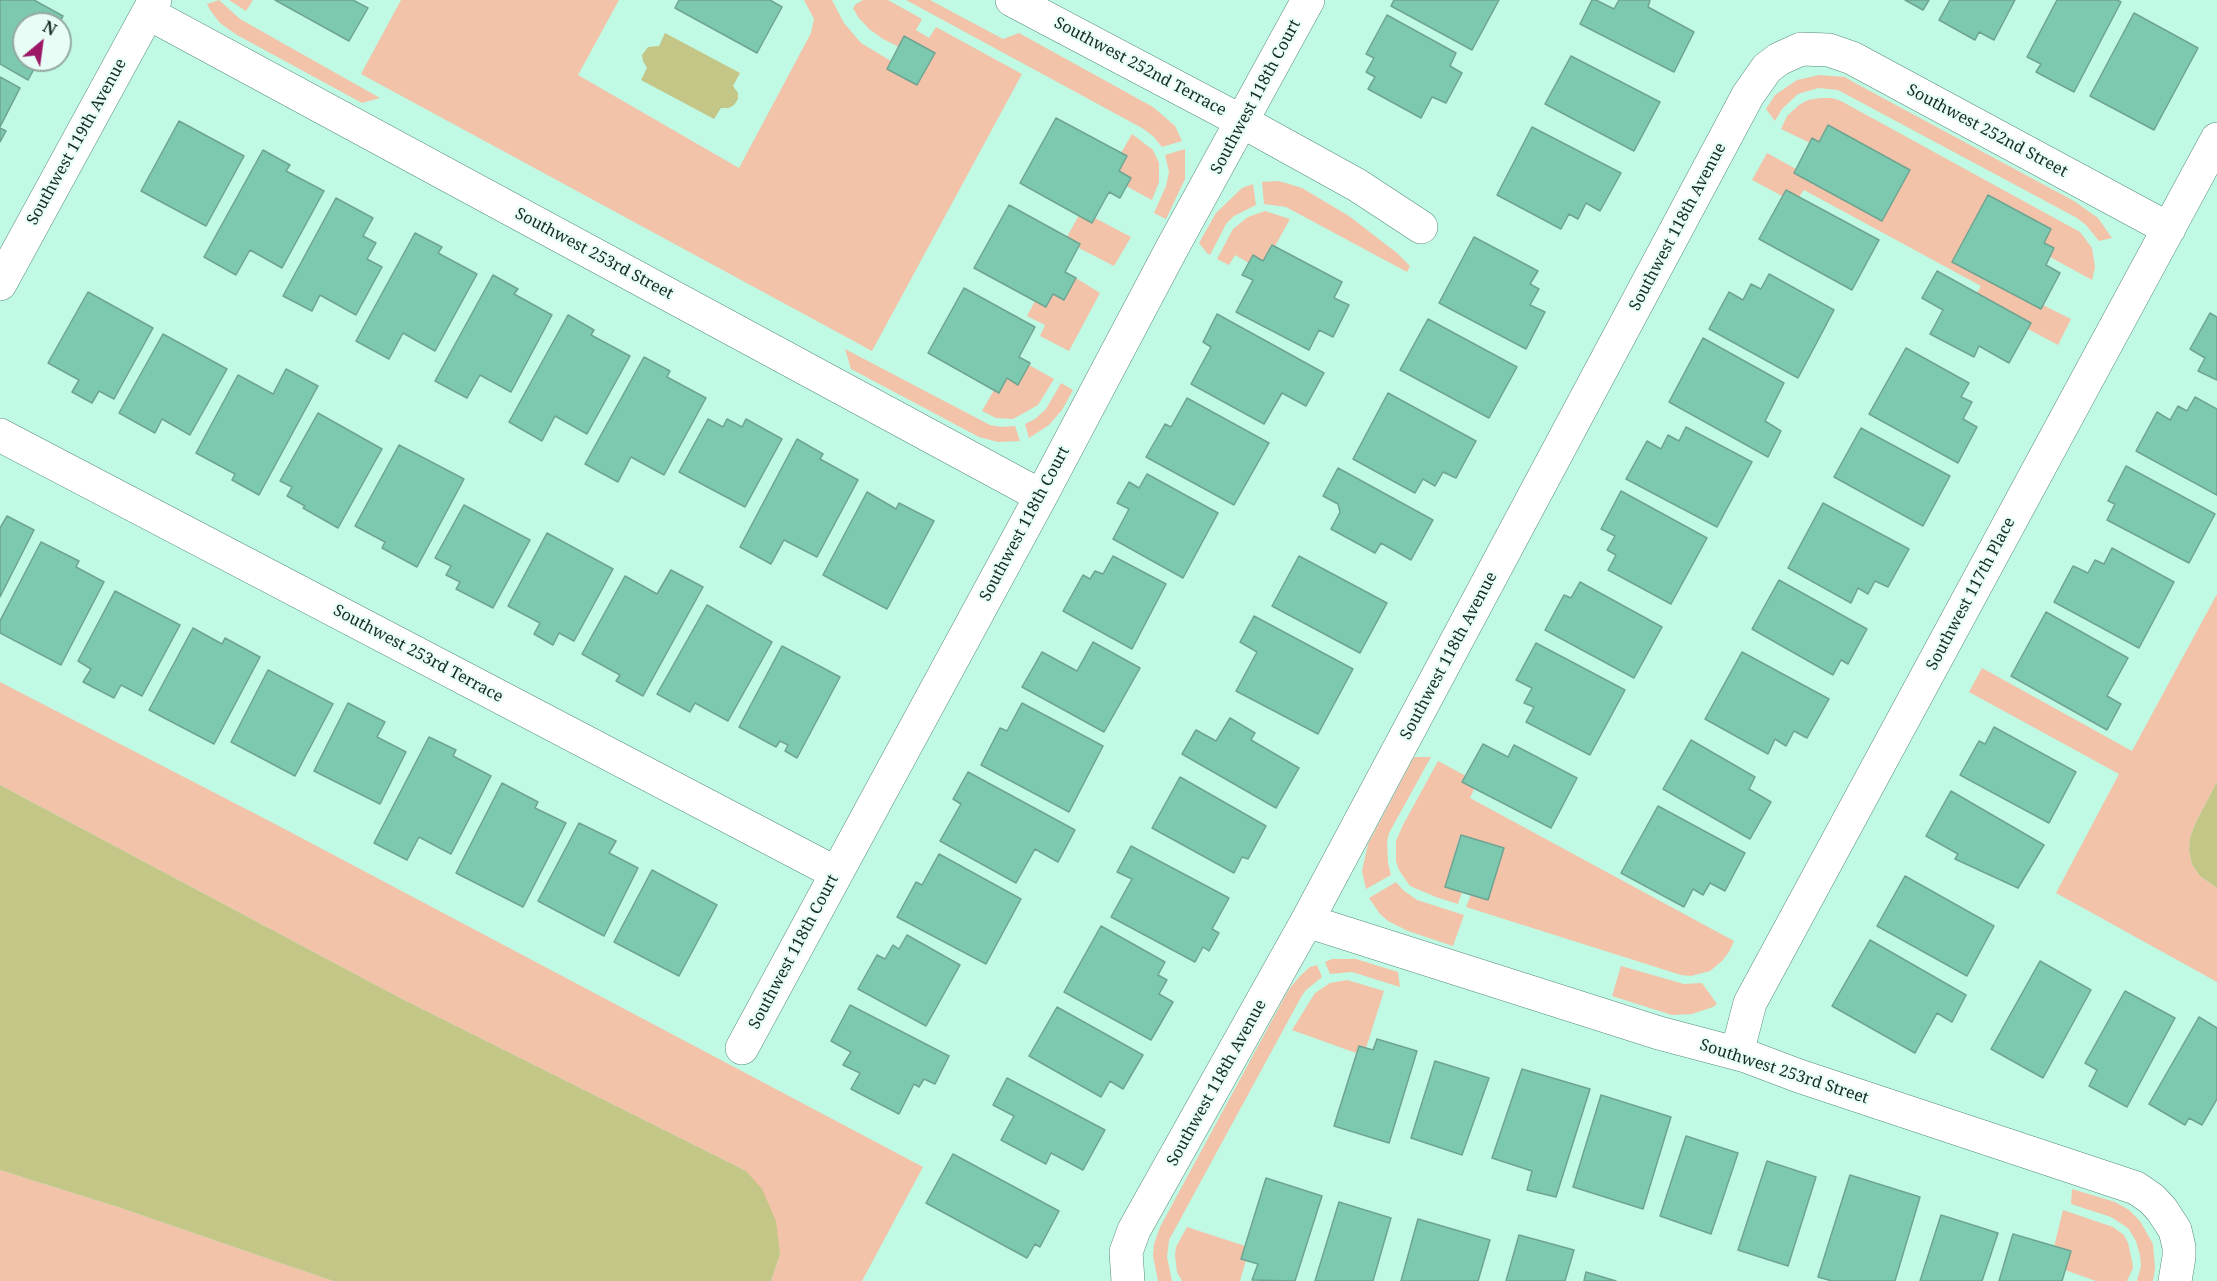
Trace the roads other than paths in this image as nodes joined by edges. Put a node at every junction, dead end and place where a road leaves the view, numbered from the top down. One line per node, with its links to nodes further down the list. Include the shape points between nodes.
1 (1012, 0): 5 (street, Southwest 252nd Terrace)
2 (1308, 0): 5 (street, Southwest 118th Court)
3 (151, 6): 9 (street, Southwest 119th Avenue); 11 (street, Southwest 253rd Street)
4 (1801, 50): 8 (street, Southwest 252nd Street, via 1829,50 1859,61); 13 (street, Southwest 118th Avenue, via 1773,63 1748,94)
5 (1243, 122): 7 (street, Southwest 252nd Terrace, via 1357,185); 11 (street, Southwest 118th Court)
6 (2217, 139): 8 (street, Southwest 117th Place)
7 (1421, 227)
8 (2169, 229): 15 (street, Southwest 117th Place, via 1750,1003)
9 (0, 284)
10 (0, 435): 12 (street, Southwest 253rd Terrace)
11 (1041, 496): 12 (street, Southwest 118th Court)
12 (836, 873): 14 (street, Southwest 118th Court)
13 (1307, 921): 15 (street, Southwest 253rd Street, via 1659,1033); 16 (street, Southwest 118th Avenue, via 1134,1230 1126,1252)
14 (742, 1048)
15 (1737, 1053): 17 (street, Southwest 253rd Street, via 2136,1188 2152,1199 2175,1230 2180,1257)
16 (1128, 1281)
17 (2175, 1281)

